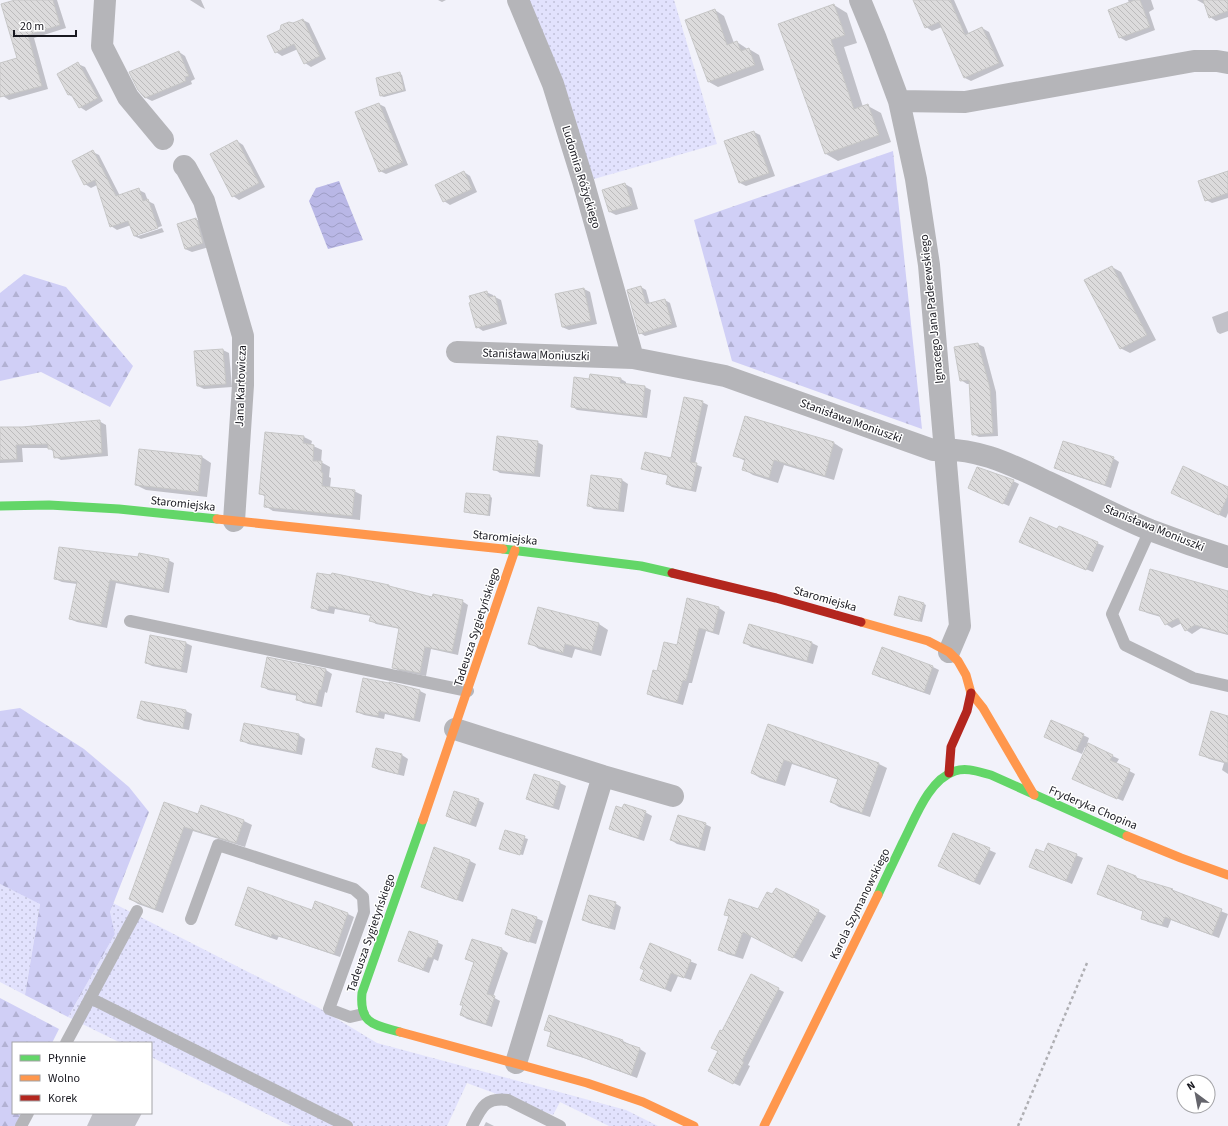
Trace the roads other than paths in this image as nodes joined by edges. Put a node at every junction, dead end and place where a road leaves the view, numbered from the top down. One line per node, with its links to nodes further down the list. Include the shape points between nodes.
1 (105, 0): 6 (street, via 102,46 128,97)
2 (518, 0): 9 (street, Ludomira Różyckiego, via 553,84)
3 (860, 0): 5 (street, Ignacego Jana Paderewskiego)
4 (1228, 63): 5 (street, via 1194,61 965,102)
5 (899, 102): 10 (street, Ignacego Jana Paderewskiego, via 916,179 929,265)
6 (163, 139)
7 (184, 166): 12 (street, Jana Karłowicza, via 204,201 242,336 243,385)
8 (457, 352): 9 (street, Stanisława Moniuszki)
9 (633, 358): 10 (street, Stanisława Moniuszki, via 725,376 933,450)
10 (946, 449): 13 (street, Stanisława Moniuszki, via 976,452 1012,465); 17 (street, Ignacego Jana Paderewskiego, via 960,626)
11 (0, 506): 12 (street, Staromiejska, via 49,505 119,509)
12 (234, 521): 14 (street, Staromiejska)
13 (1150, 530): 15 (street, Stanisława Moniuszki); 18 (lane, via 1112,614 1125,645 1193,678)
14 (515, 550): 17 (street, Staromiejska, via 641,566 693,577 928,641); 19 (street, Tadeusza Sygietyńskiego)
15 (1228, 557)
16 (130, 621): 19 (lane)
17 (949, 652): 20 (street, Staromiejska, via 966,675)
18 (1228, 686)
19 (468, 691): 21 (street, Tadeusza Sygietyńskiego)
20 (971, 694): 22 (street, via 967,711 951,747); 24 (street, via 983,708)
21 (455, 729): 23 (street); 30 (street, Tadeusza Sygietyńskiego, via 362,993 360,1004)
22 (948, 773): 24 (street, Fryderyka Chopina, via 976,770); 39 (street, Karola Szymanowskiego, via 939,780 924,800)
23 (603, 776): 25 (street); 32 (street)
24 (1034, 795): 26 (street, Fryderyka Chopina, via 1165,852)
25 (673, 796)
26 (1228, 875)
27 (137, 911): 29 (lane)
28 (191, 919): 30 (lane, via 218,845 354,889 363,897 364,912 329,1009 350,1017)
29 (90, 998): 31 (lane); 35 (lane)
30 (363, 1014): 32 (street, via 376,1025)
31 (67, 1042)
32 (516, 1063): 38 (street, via 636,1100)
33 (27, 1114): 34 (lane)
34 (21, 1126)
35 (347, 1126)
36 (472, 1126): 37 (lane, via 481,1109 488,1102 499,1099 508,1100)
37 (560, 1126)
38 (694, 1126)
39 (764, 1126)

